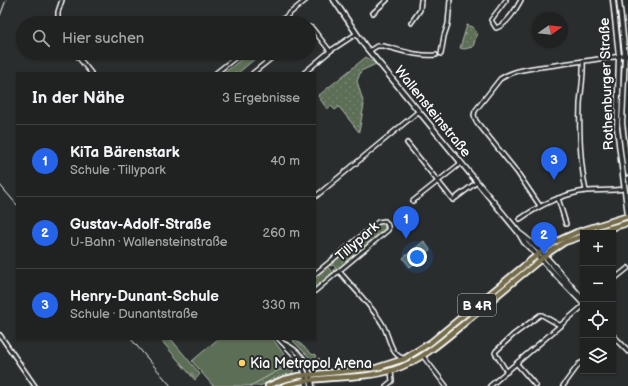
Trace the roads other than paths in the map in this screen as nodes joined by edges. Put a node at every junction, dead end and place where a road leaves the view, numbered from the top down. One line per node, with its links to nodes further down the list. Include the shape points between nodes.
1 (62, 0): 12 (street)
2 (306, 0): 13 (street)
3 (334, 0): 16 (street, Wallensteinstraße)
4 (387, 0): 11 (street)
5 (421, 0): 14 (street, via 420,10)
6 (450, 0): 19 (street)
7 (506, 0): 8 (street, via 491,20 496,28 505,22)
8 (521, 0)
9 (613, 0): 22 (street, Rothenburger Straße)
10 (619, 0): 21 (street, Rothenburger Straße)
11 (373, 12)
12 (58, 16)
13 (287, 16)
14 (411, 23)
15 (316, 33): 17 (street)
16 (356, 34): 17 (street); 18 (street, Wallensteinstraße)
17 (330, 51): 30 (street)
18 (369, 51): 20 (street, via 380,46); 31 (street, Wallensteinstraße)
19 (441, 54)
20 (436, 55)
21 (626, 55): 22 (street); 34 (street, Rothenburger Straße, via 622,123)
22 (619, 56): 26 (street); 37 (street, Rothenburger Straße, via 616,126)
23 (81, 60): 27 (street)
24 (232, 60): 28 (street)
25 (269, 60): 29 (street)
26 (583, 61): 38 (street, via 579,122); 42 (street, via 529,69 504,76 475,111 476,121)
27 (90, 72)
28 (217, 72)
29 (254, 72)
30 (305, 72)
31 (419, 111): 33 (street, Wallensteinstraße); 39 (street)
32 (407, 143): 35 (street)
33 (461, 163): 35 (street); 36 (street, Wallensteinstraße)
34 (628, 173)
35 (437, 180): 36 (street, via 453,200); 41 (street)
36 (477, 182): 48 (street, Wallensteinstraße)
37 (624, 189): 38 (street); 43 (street, Rothenburger Straße)
38 (586, 191): 40 (street)
39 (316, 196)
40 (558, 198): 42 (street); 46 (street)
41 (413, 201)
42 (540, 206): 44 (street)
43 (628, 216): 50 (main road, B 4R, via 569,235)
44 (520, 219)
45 (628, 222): 47 (main road)
46 (566, 224)
47 (603, 230)
48 (519, 233): 50 (street, Wallensteinstraße); 51 (street, Wallensteinstraße)
49 (580, 237): 52 (main road, B 4R, via 562,244)
50 (541, 252): 51 (main road, B 4R); 52 (street, Wallensteinstraße)
51 (536, 255): 52 (street, Wallensteinstraße); 67 (main road, B 4R, via 430,343)
52 (543, 258): 58 (street, Wallensteinstraße); 66 (main road, B 4R)
53 (628, 268): 56 (street)
54 (339, 271): 55 (street, Tillypark, via 388,230 385,221 378,222); 57 (street, Tillypark); 64 (street, Tillypark, via 380,320)
55 (316, 273)
56 (617, 276)
57 (316, 290)
58 (580, 299)
59 (580, 309): 60 (street)
60 (561, 326): 69 (street); 72 (street, via 540,315 513,335 495,353)
61 (0, 335): 75 (street)
62 (615, 338): 65 (street)
63 (280, 340): 73 (street, via 301,355 308,366)
64 (394, 351): 67 (street, Tillypark); 68 (street, Tillypark)
65 (628, 351)
66 (423, 356): 71 (main road, B 4R); 81 (street)
67 (404, 359): 68 (main road, B 4R)
68 (393, 364): 73 (main road, B 4R, via 369,369)
69 (517, 364): 72 (street); 83 (street)
70 (580, 364): 84 (street)
71 (391, 371): 74 (main road, B 4R); 80 (street, via 392,380)
72 (506, 372): 82 (street)
73 (308, 374): 74 (street); 76 (main road, B 4R)
74 (309, 380): 77 (main road, B 4R); 78 (street); 79 (street)
75 (35, 386)
76 (268, 386)
77 (284, 386)
78 (307, 386)
79 (312, 386)
80 (386, 386)
81 (446, 386)
82 (490, 386)
83 (536, 386)
84 (563, 386)

